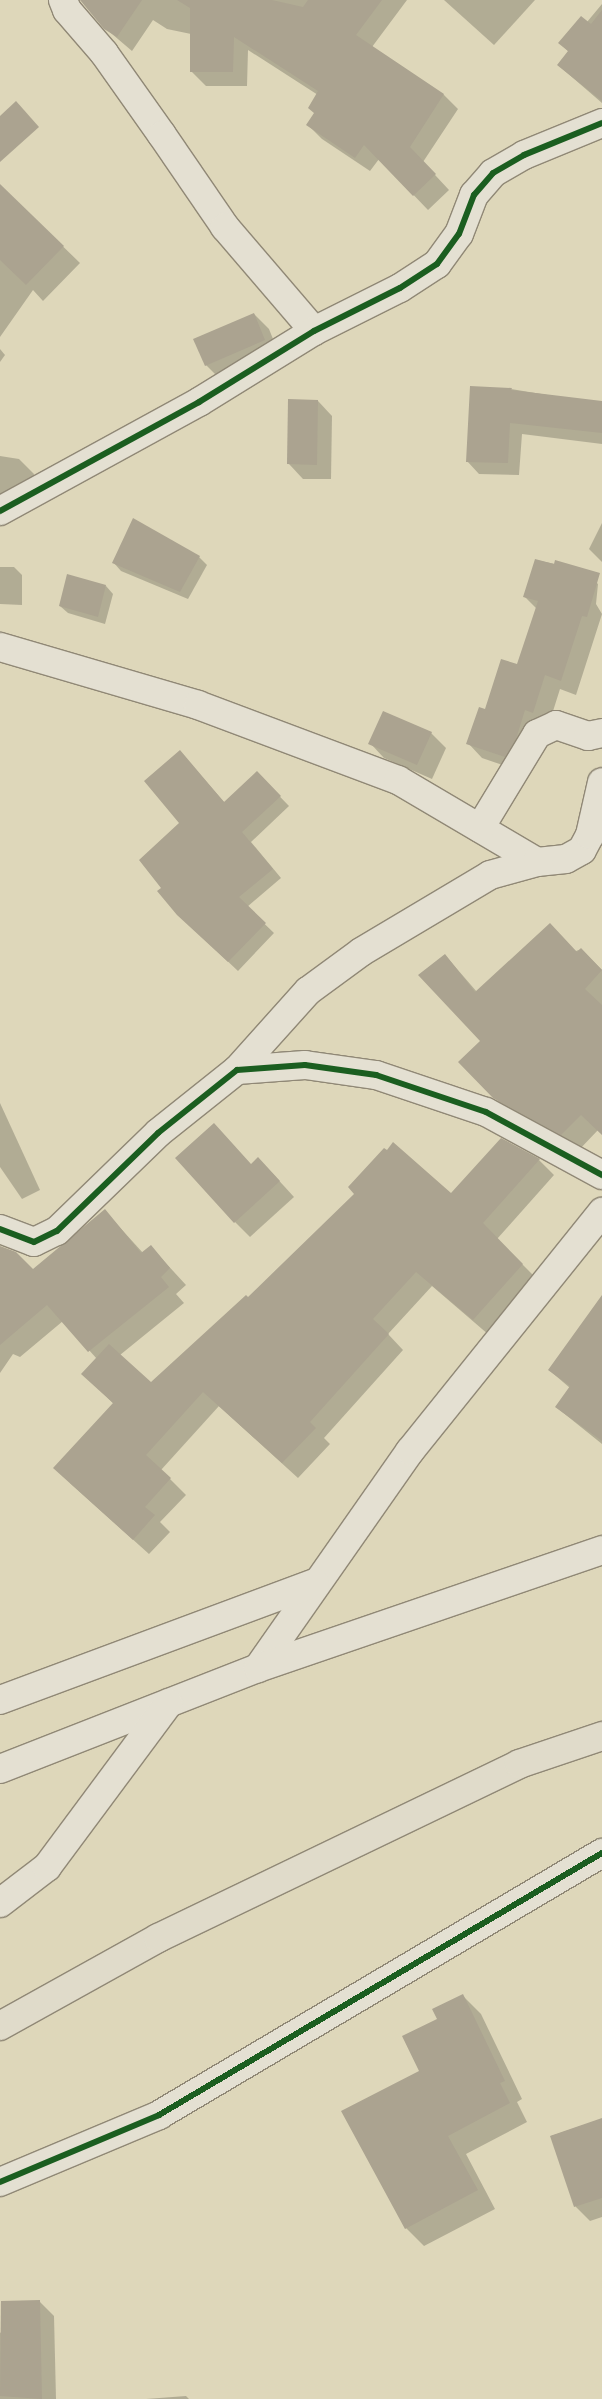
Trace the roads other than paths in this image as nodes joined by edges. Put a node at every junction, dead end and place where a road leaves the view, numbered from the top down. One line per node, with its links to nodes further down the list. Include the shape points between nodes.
1 (63, 0): 3 (street, via 67,10 104,53 225,227)
2 (602, 123): 3 (street, via 524,155 493,173 474,195 458,234 437,264 400,288)
3 (314, 331): 4 (street, via 198,402)
4 (0, 511)
5 (0, 647): 8 (street, via 198,705 398,780)
6 (602, 733): 8 (street, via 588,736 556,725 537,734)
7 (602, 782): 9 (street, via 590,835 582,850 566,859)
8 (480, 828): 9 (street)
9 (537, 862): 10 (street, via 490,875 362,952 308,991)
10 (237, 1070): 11 (street, via 305,1065 376,1074 486,1112); 13 (street, via 158,1134 57,1231 34,1242)
11 (602, 1175)
12 (602, 1212): 15 (street, via 410,1451)
13 (0, 1229)
14 (602, 1550): 16 (street)
15 (315, 1583): 16 (street); 17 (street)
16 (258, 1668): 18 (street)
17 (0, 1700)
18 (169, 1703): 20 (street); 22 (street, via 47,1867)
19 (602, 1736): 23 (highway, via 501,1772 158,1938)
20 (0, 1769)
21 (602, 1853): 24 (street, via 159,2115)
22 (0, 1903)
23 (0, 2026)
24 (0, 2182)

